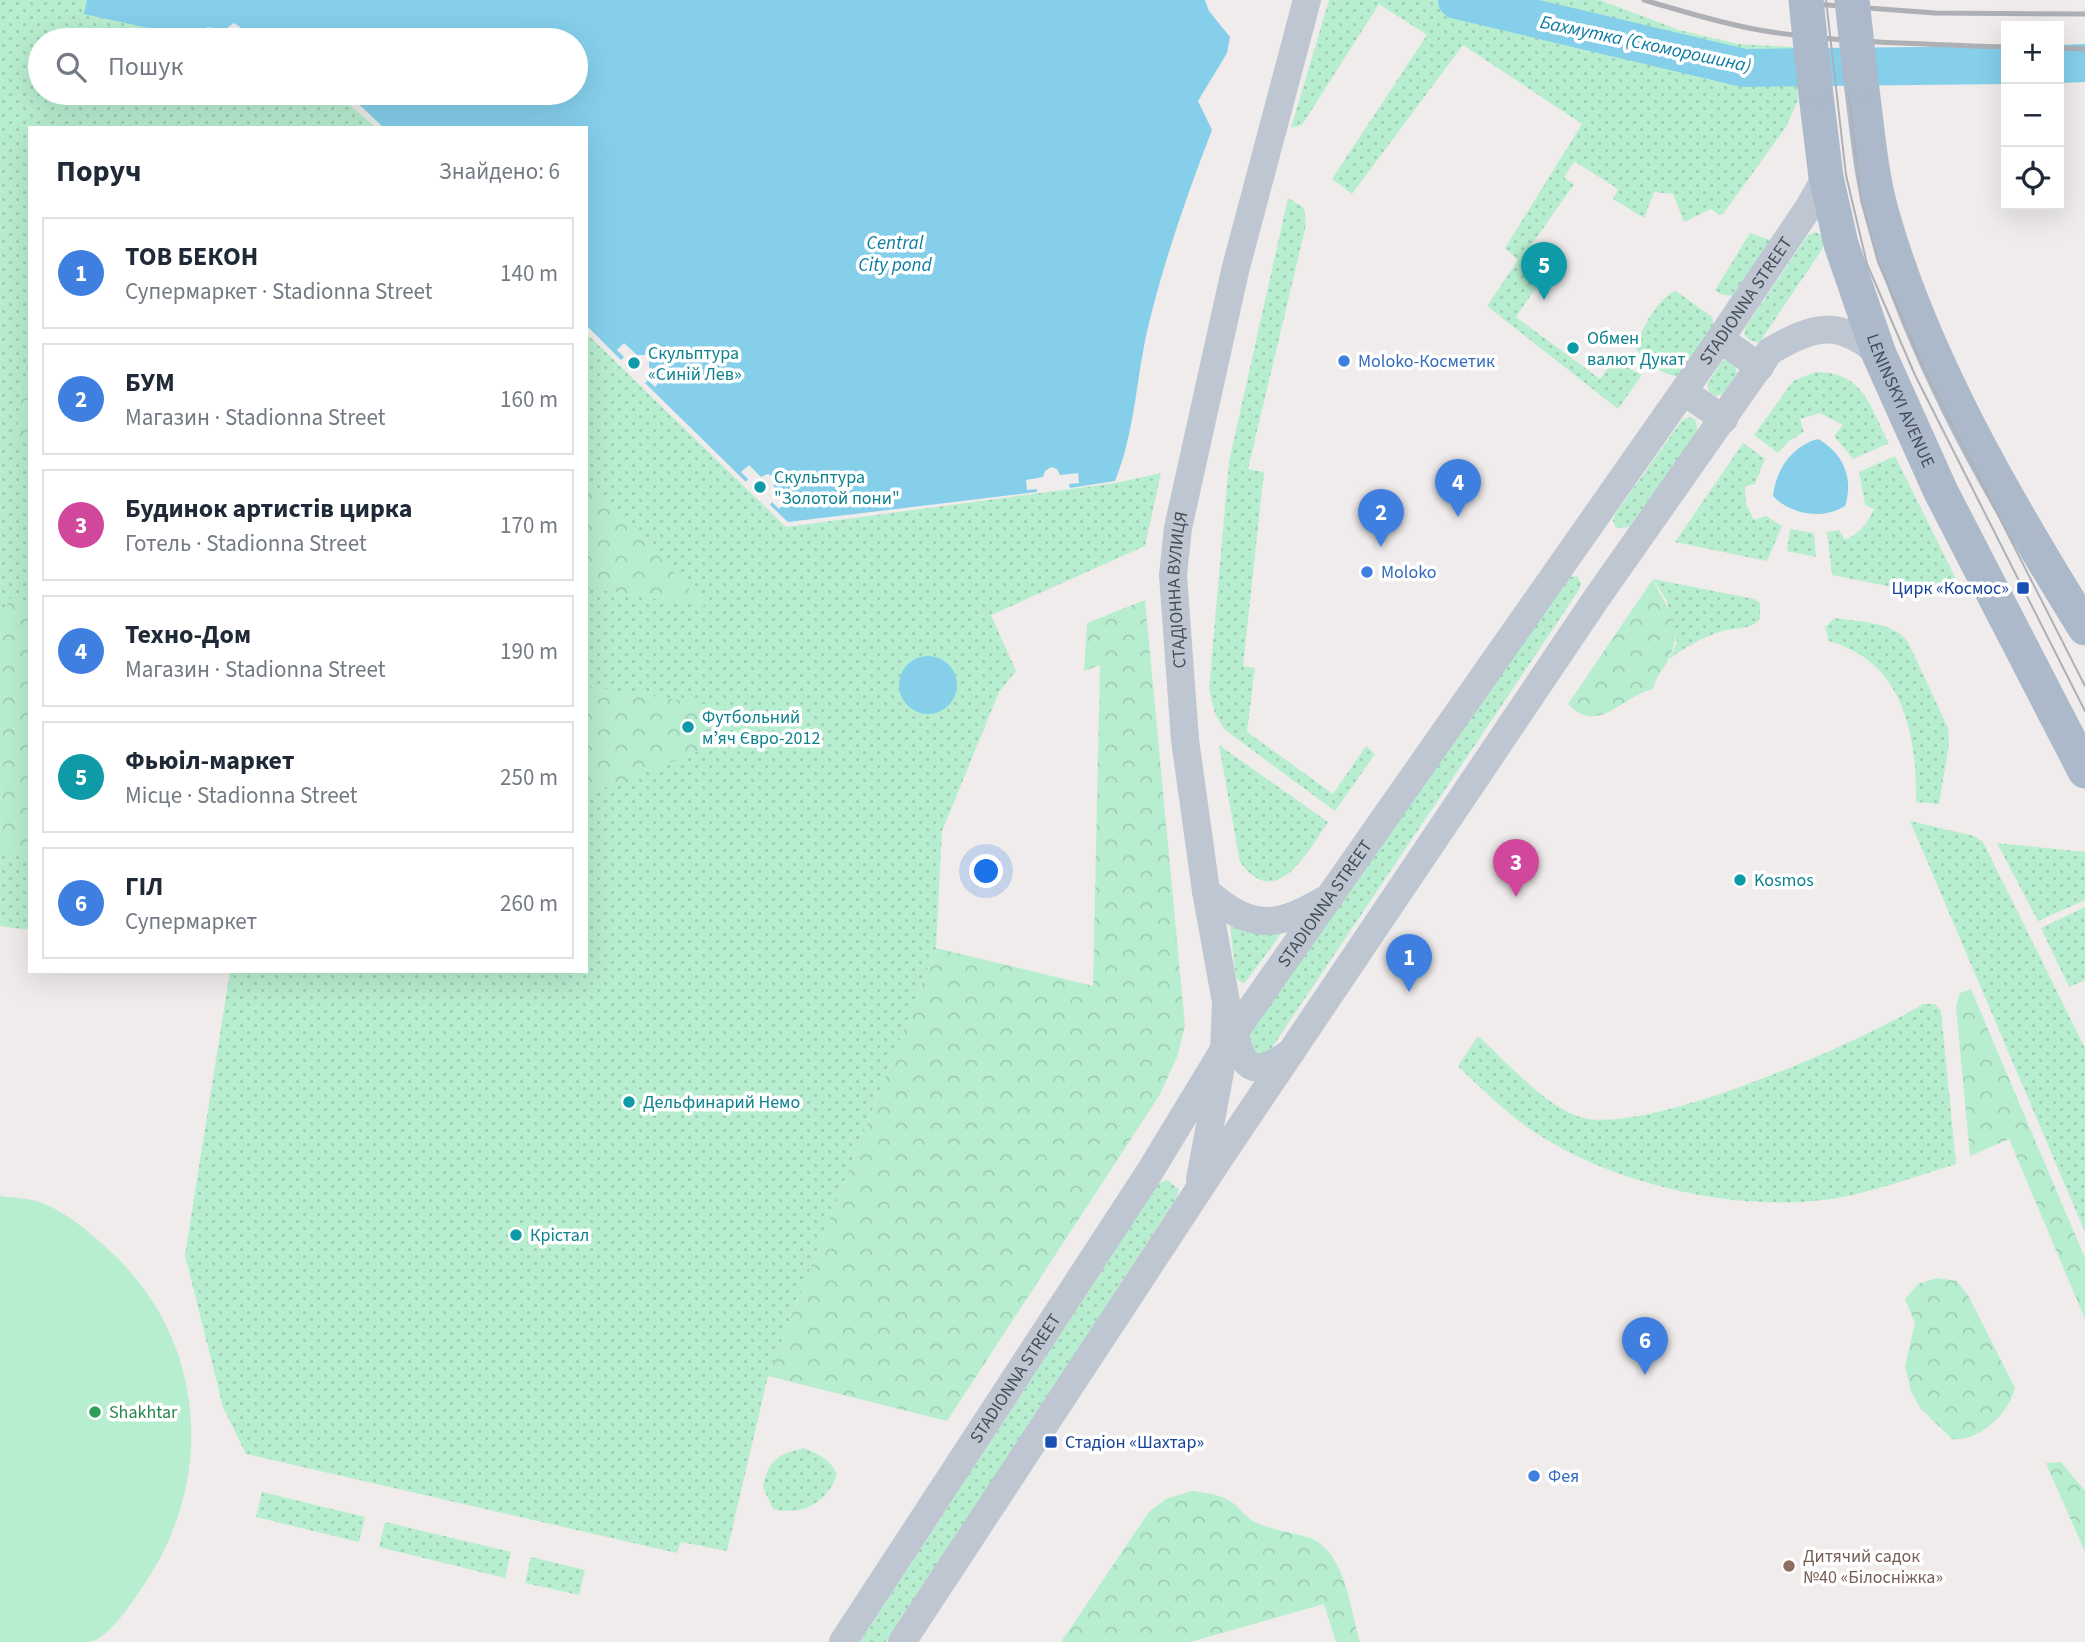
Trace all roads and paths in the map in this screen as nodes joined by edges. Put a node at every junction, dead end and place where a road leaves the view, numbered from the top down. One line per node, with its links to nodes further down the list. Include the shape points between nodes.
1 (1307, 0): 16 (street, СТАДІОННА ВУЛИЦЯ, via 1235,271 1178,528 1173,575 1185,740)
2 (1807, 0): 4 (main road, LENINSKYI AVENUE, bridge)
3 (1852, 0): 14 (main road, bridge, via 1881,210 1895,257 1926,334 1998,484)
4 (1826, 177): 5 (street, STADIONNA STREET); 6 (main road, LENINSKYI AVENUE, via 1849,269)
5 (1720, 339): 7 (street); 8 (street, STADIONNA STREET)
6 (1879, 354): 7 (street, via 1861,338 1826,328 1804,332); 15 (main road, LENINSKYI AVENUE, via 1941,492)
7 (1765, 359): 9 (street)
8 (1684, 391): 9 (street); 10 (street, STADIONNA STREET)
9 (1724, 419): 11 (street)
10 (1605, 505): 11 (street, via 1606,531 1613,539); 12 (street, STADIONNA STREET)
11 (1639, 537): 13 (street)
12 (1562, 565): 13 (street, via 1583,562 1594,568 1599,580); 17 (street, STADIONNA STREET)
13 (1596, 599): 19 (street)
14 (2085, 628)
15 (2085, 771)
16 (1206, 891): 17 (street, via 1233,912 1279,922); 18 (street, СТАДІОННА ВУЛИЦЯ)
17 (1329, 896): 18 (street, STADIONNA STREET)
18 (1229, 1042): 19 (street, СТАДІОННА ВУЛИЦЯ, via 1243,1062 1252,1066 1277,1062); 20 (street); 21 (street, STADIONNA STREET, via 1142,1184)
19 (1292, 1051): 20 (street)
20 (1197, 1192): 22 (street)
21 (843, 1642)
22 (902, 1642)

